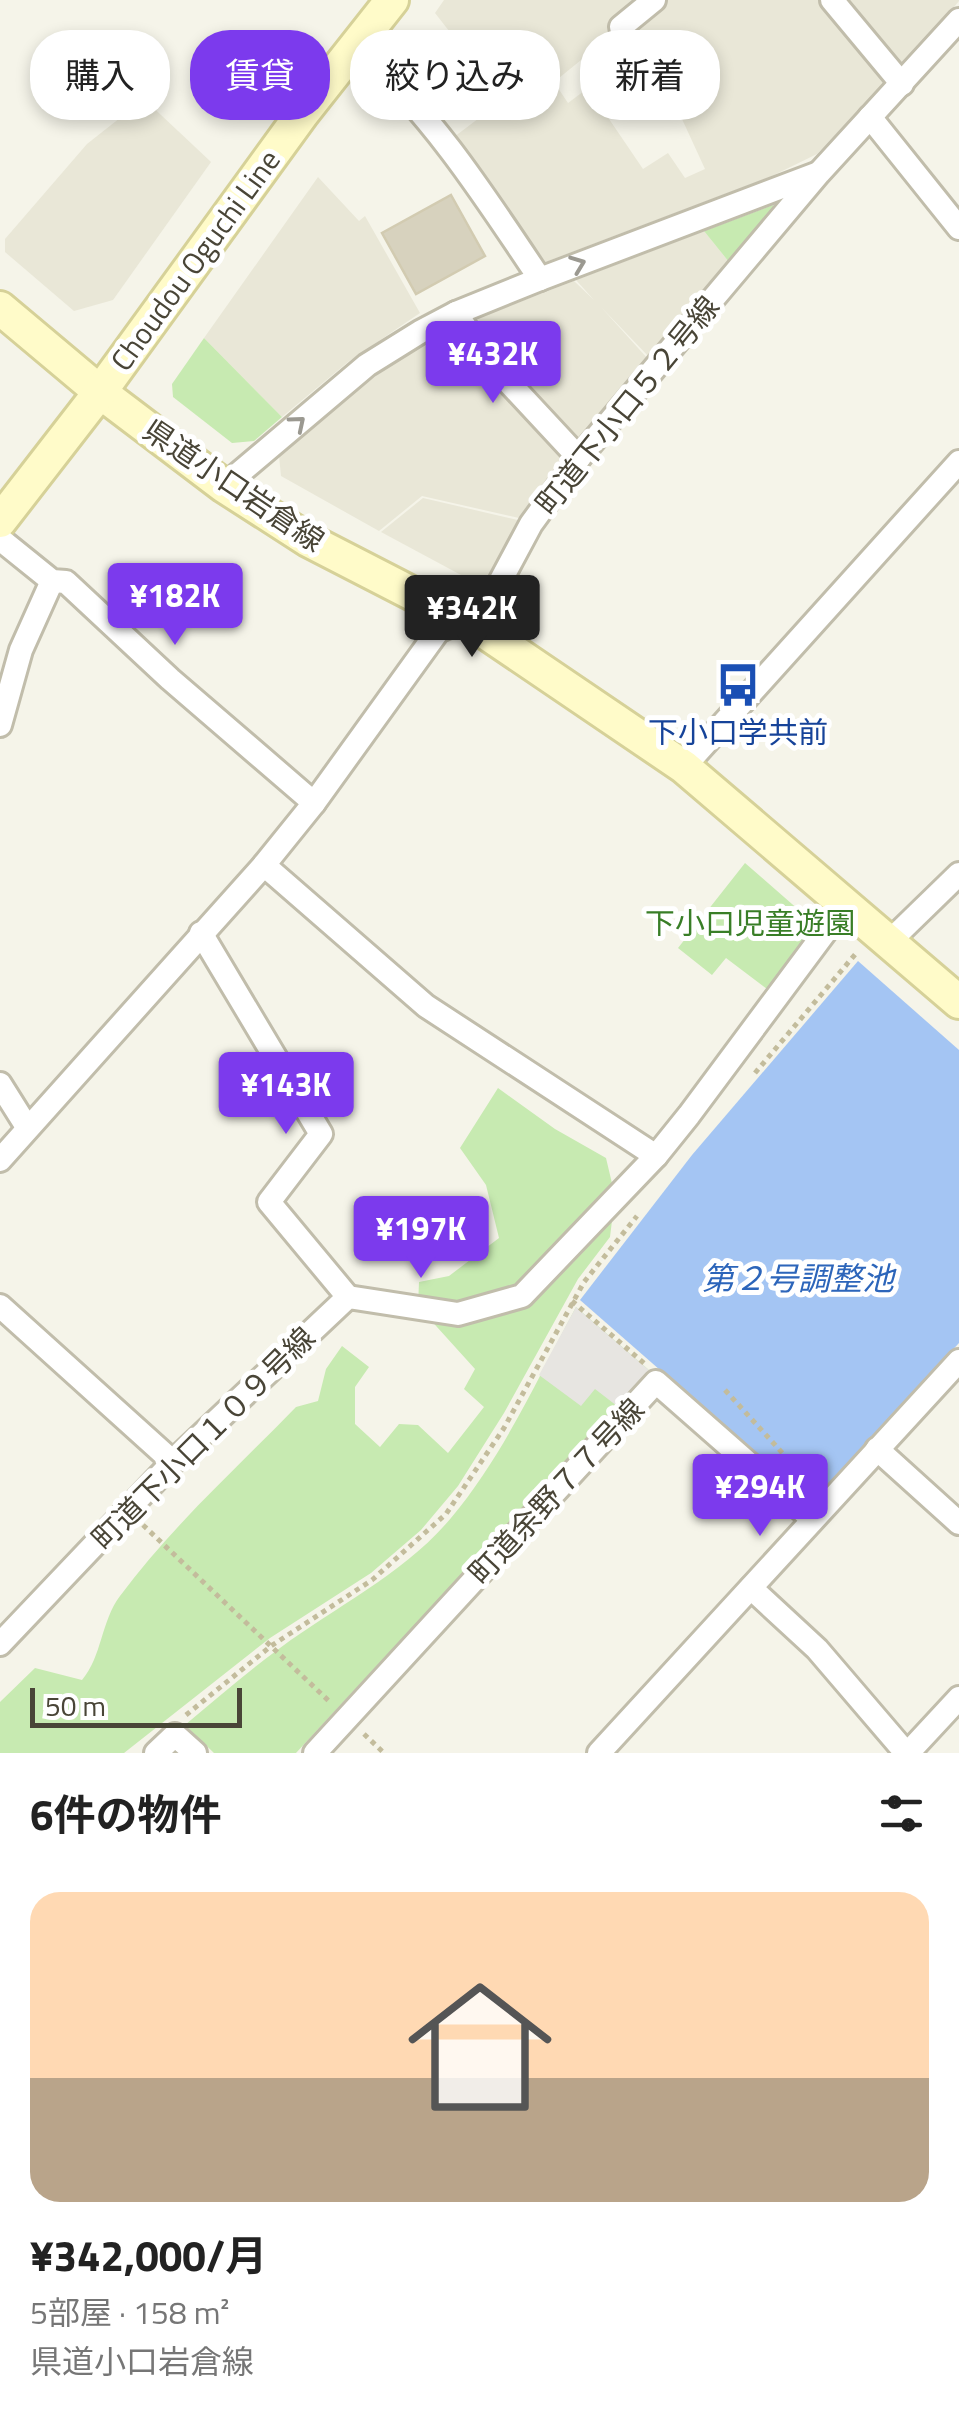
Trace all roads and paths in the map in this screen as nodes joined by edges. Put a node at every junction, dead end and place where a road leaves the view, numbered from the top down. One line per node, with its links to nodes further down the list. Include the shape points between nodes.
1 (392, 0): 6 (main road, Choudou Oguchi Line)
2 (654, 0): 5 (street)
3 (832, 0): 8 (street)
4 (959, 20): 8 (street, 町道下小口５２号線)
5 (620, 27)
6 (367, 30)
7 (350, 51): 16 (main road, Choudou Oguchi Line)
8 (902, 84): 9 (street, 町道下小口５２号線)
9 (870, 117): 11 (street, 町道下小口５２号線); 12 (street)
10 (428, 120): 13 (street)
11 (819, 173): 13 (street, one-way to 11); 17 (street, 町道下小口５２号線)
12 (959, 228)
13 (540, 279): 15 (street)
14 (0, 308): 16 (main road, 県道小口岩倉線)
15 (456, 313): 17 (street, via 485,356); 19 (street, one-way to 15, via 368,365)
16 (100, 392): 19 (main road, 県道小口岩倉線); 20 (main road, Choudou Oguchi Line)
17 (579, 458): 23 (street, 町道下小口５２号線, via 531,524 485,610)
18 (959, 462): 25 (street)
19 (224, 486): 23 (main road, 県道小口岩倉線, via 308,540)
20 (0, 521)
21 (0, 539): 22 (street)
22 (52, 581): 24 (street, via 21,650); 26 (street, via 66,582)
23 (464, 619): 25 (main road, 県道小口岩倉線); 26 (street, 町道下小口５２号線, via 438,630)
24 (0, 725)
25 (684, 768): 29 (main road, 県道小口岩倉線)
26 (314, 802): 27 (street, 町道下小口５２号線)
27 (264, 866): 30 (street, 町道下小口５２号線); 36 (street, via 426,1006)
28 (959, 874): 31 (street)
29 (846, 904): 31 (main road, 県道小口岩倉線); 36 (street)
30 (201, 933): 35 (street, 町道下小口５２号線); 39 (street, via 321,1134 268,1202)
31 (882, 936): 32 (main road, 県道小口岩倉線); 33 (path)
32 (959, 1002)
33 (750, 1078)
34 (0, 1084): 35 (street)
35 (27, 1127): 37 (street, 町道下小口５２号線)
36 (656, 1156): 39 (street, via 522,1296 458,1314)
37 (0, 1160)
38 (642, 1210): 40 (path)
39 (348, 1297): 46 (street, 町道下小口１０９号線)
40 (572, 1301): 43 (path, via 656,1373); 53 (path, via 504,1428 446,1514 372,1580)
41 (0, 1306): 46 (street)
42 (959, 1360): 45 (street)
43 (656, 1382): 49 (street, 町道余野７７号線); 55 (street, 町道余野７７号線)
44 (725, 1390): 47 (path)
45 (878, 1448): 47 (street); 50 (street)
46 (173, 1462): 48 (street, 町道下小口１０９号線)
47 (832, 1498): 49 (street)
48 (127, 1510): 52 (street, 町道下小口１０９号線); 53 (path)
49 (812, 1519): 51 (street)
50 (959, 1524)
51 (751, 1588): 60 (street); 61 (street, via 818,1648)
52 (0, 1644)
53 (271, 1646): 55 (path); 56 (path, via 180,1720)
54 (959, 1698): 61 (street)
55 (348, 1718): 59 (street, 町道余野７７号線)
56 (176, 1734): 57 (street); 58 (street)
57 (156, 1753)
58 (195, 1753)
59 (316, 1753)
60 (600, 1753)
61 (907, 1753)

